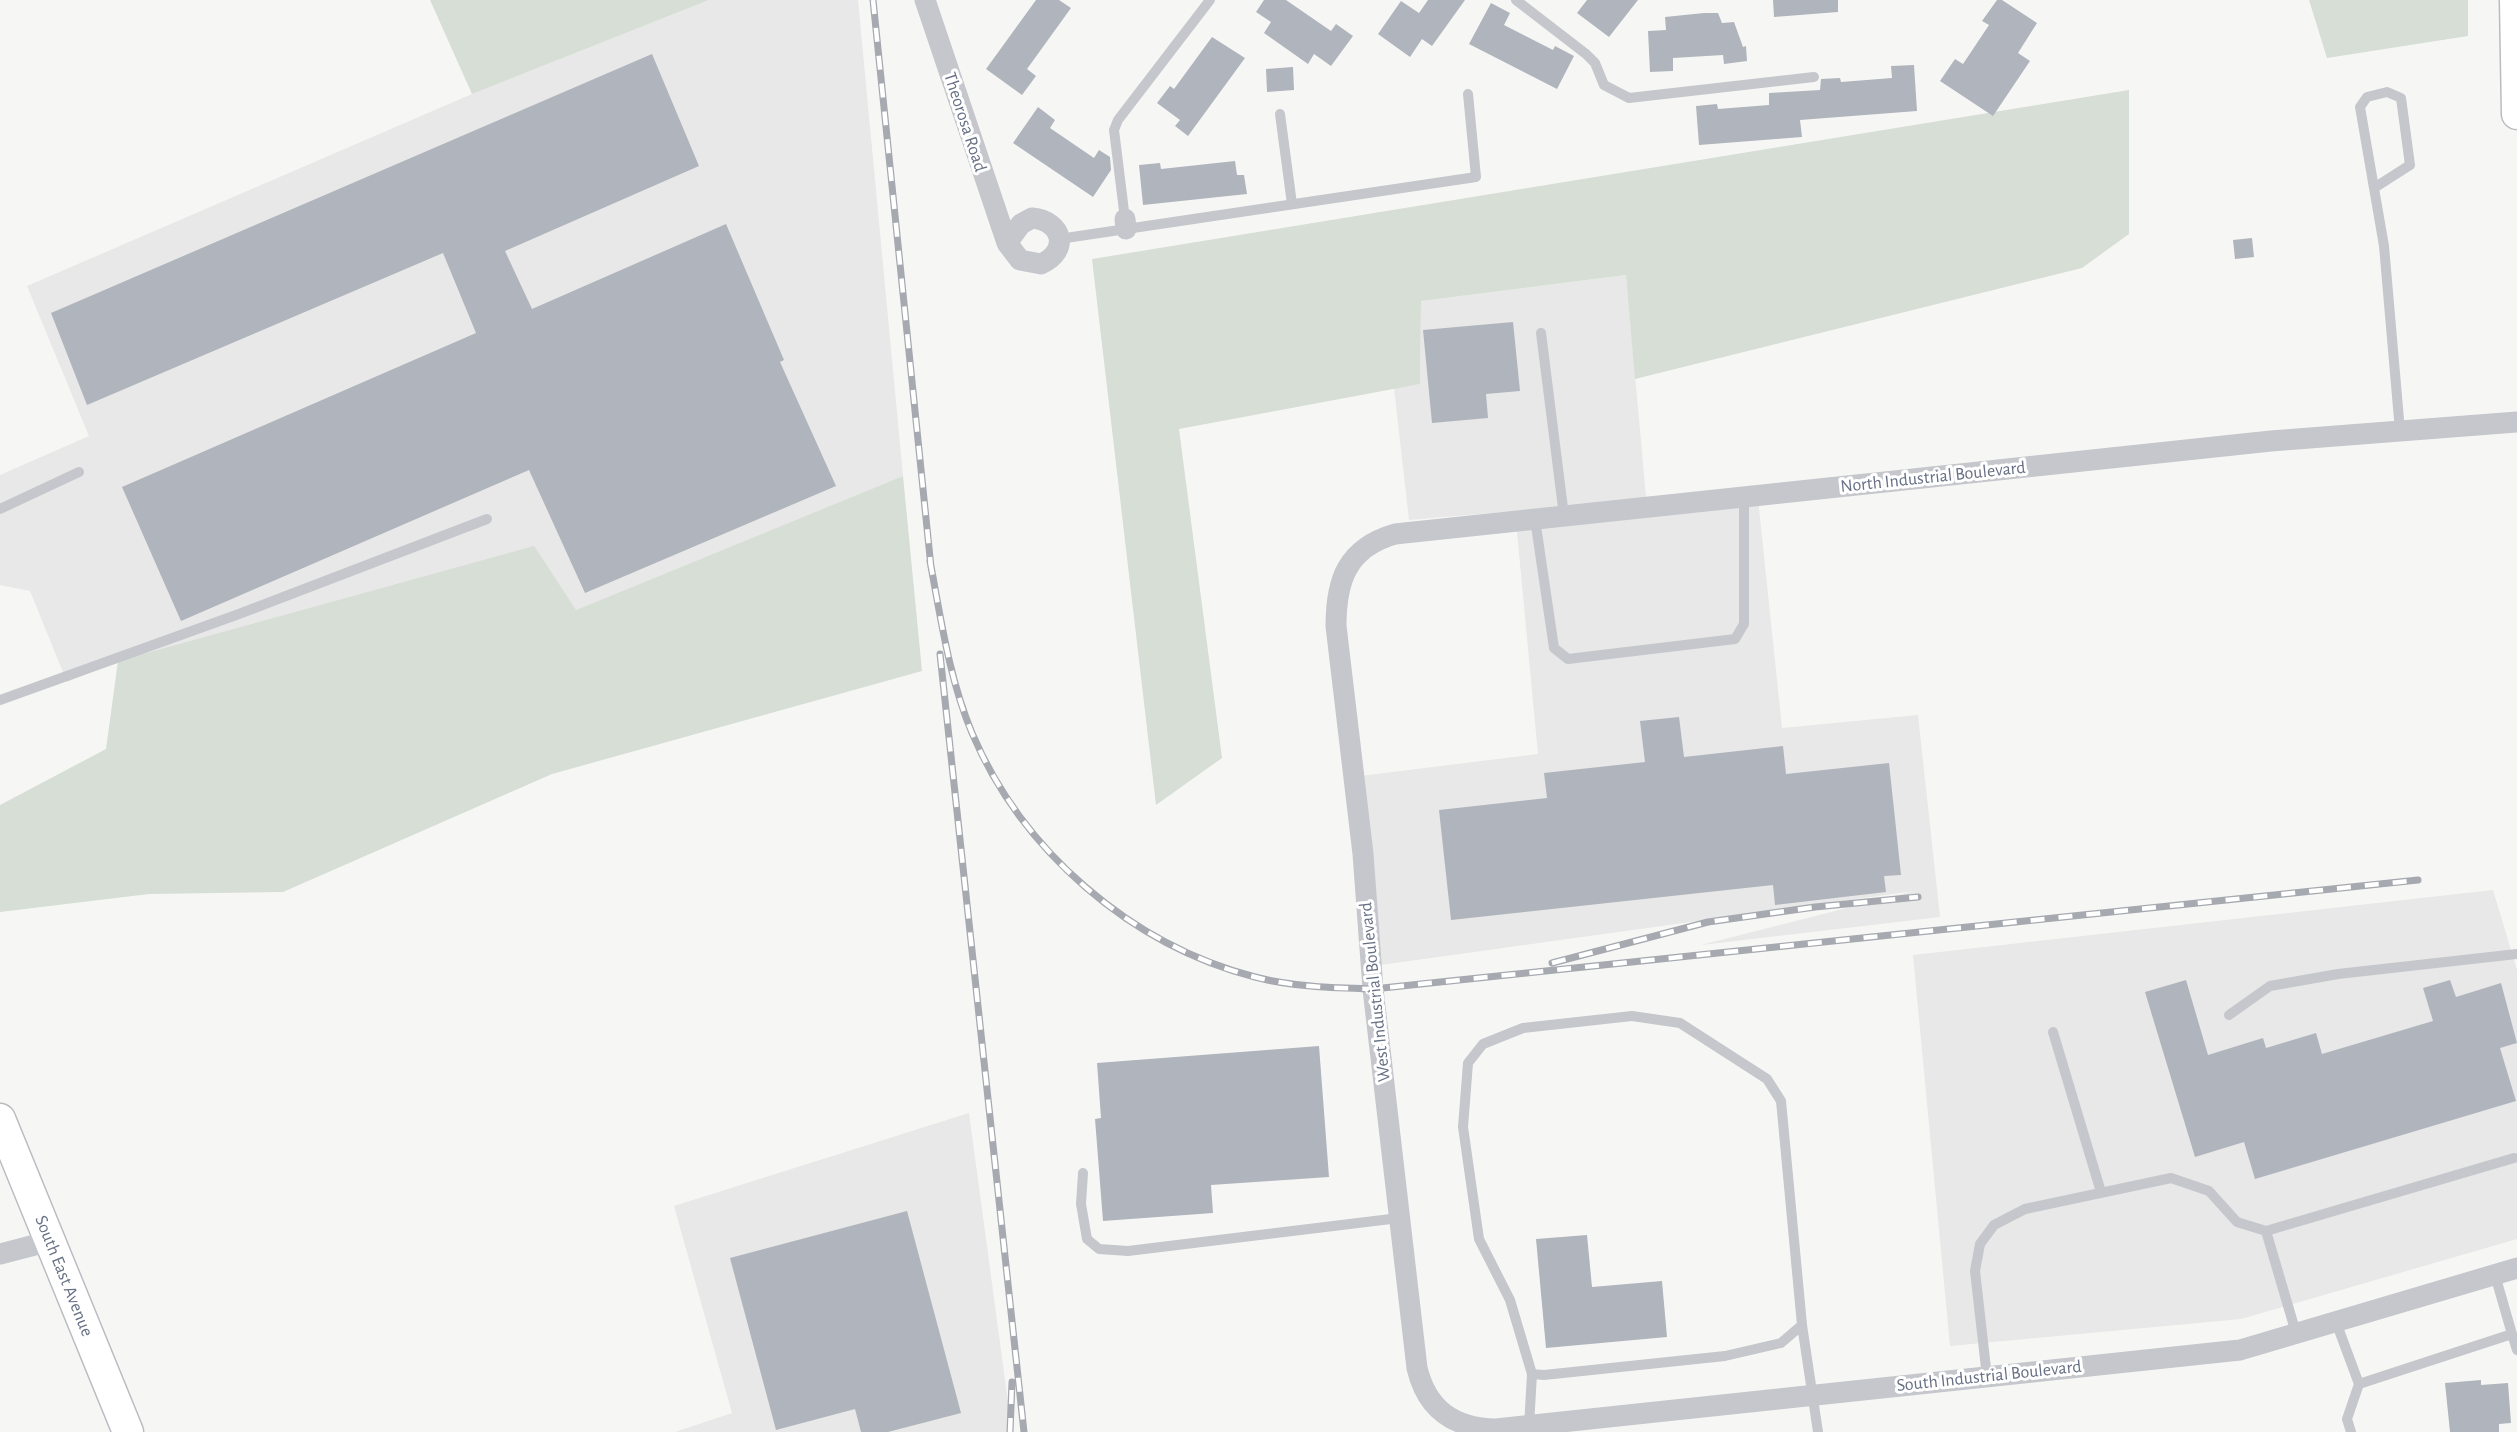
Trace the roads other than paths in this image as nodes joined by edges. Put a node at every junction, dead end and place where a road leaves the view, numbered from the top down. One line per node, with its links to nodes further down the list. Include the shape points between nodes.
1 (925, 0): 13 (street, Theorosa Road)
2 (1210, 0): 11 (lane, via 1114,130)
3 (1516, 0): 5 (lane, via 1587,54 1604,85 1629,98)
4 (2514, 0): 8 (street)
5 (1814, 77)
6 (1468, 94): 10 (lane, via 1476,177)
7 (1280, 114): 10 (lane)
8 (2517, 114)
9 (2374, 188): 9 (lane, via 2360,107 2367,97 2387,92 2401,98 2410,165); 16 (lane, via 2384,246)
10 (1292, 204): 11 (lane)
11 (1126, 224): 12 (lane)
12 (1059, 239): 13 (street, via 1055,227 1032,218); 13 (street, via 1056,254 1041,264 1020,260)
13 (1007, 243)
14 (1541, 333): 20 (lane)
15 (2517, 422): 16 (street, North Industrial Boulevard)
16 (2400, 431): 18 (street, North Industrial Boulevard)
17 (79, 472): 19 (lane)
18 (1743, 497): 20 (street, North Industrial Boulevard); 22 (lane, via 1743,624 1735,639 1579,657 1568,658 1554,648)
19 (0, 508)
20 (1564, 516): 22 (street, North Industrial Boulevard)
21 (487, 519): 24 (lane)
22 (1535, 519): 23 (street, North Industrial Boulevard, via 1395,534 1366,545)
23 (1357, 556): 32 (street, West Industrial Boulevard, via 1347,568 1336,599 1336,626)
24 (0, 700)
25 (2517, 954): 26 (lane, via 2338,974 2270,986)
26 (2229, 1015)
27 (2053, 1032): 31 (lane)
28 (0, 1119): 34 (street, South East Avenue)
29 (2514, 1158): 33 (lane)
30 (1083, 1173): 32 (lane, via 1081,1204 1087,1239 1099,1249 1128,1251)
31 (2101, 1192): 33 (lane, via 2170,1178 2209,1191 2237,1222); 44 (lane, via 2025,1209 1994,1225 1980,1244 1975,1271)
32 (1399, 1218): 47 (street, West Industrial Boulevard, via 1417,1368 1422,1387 1435,1406)
33 (2266, 1231): 40 (lane)
34 (50, 1240): 35 (street); 49 (street, South East Avenue)
35 (0, 1254)
36 (2517, 1268): 37 (street, South Industrial Boulevard)
37 (2496, 1275): 38 (street, South Industrial Boulevard); 41 (lane)
38 (2336, 1322): 40 (street, South Industrial Boulevard); 45 (lane)
39 (1802, 1325): 43 (lane, via 1781,1343 1725,1356); 43 (lane, via 1781,1101 1767,1079 1680,1023 1632,1016 1523,1028 1484,1044 1468,1063 1462,1127 1479,1239 1510,1300); 46 (lane)
40 (2296, 1333): 44 (street, South Industrial Boulevard, via 2240,1350)
41 (2512, 1334): 42 (lane); 45 (lane)
42 (2517, 1350)
43 (1532, 1374): 48 (lane)
44 (1987, 1377): 46 (street, South Industrial Boulevard)
45 (2359, 1384): 51 (lane, via 2347,1419)
46 (1814, 1394): 48 (street, South Industrial Boulevard); 50 (lane)
47 (1452, 1420): 48 (street, South Industrial Boulevard, via 1474,1428)
48 (1530, 1426)
49 (128, 1432)
50 (1818, 1432)
51 (2351, 1432)

